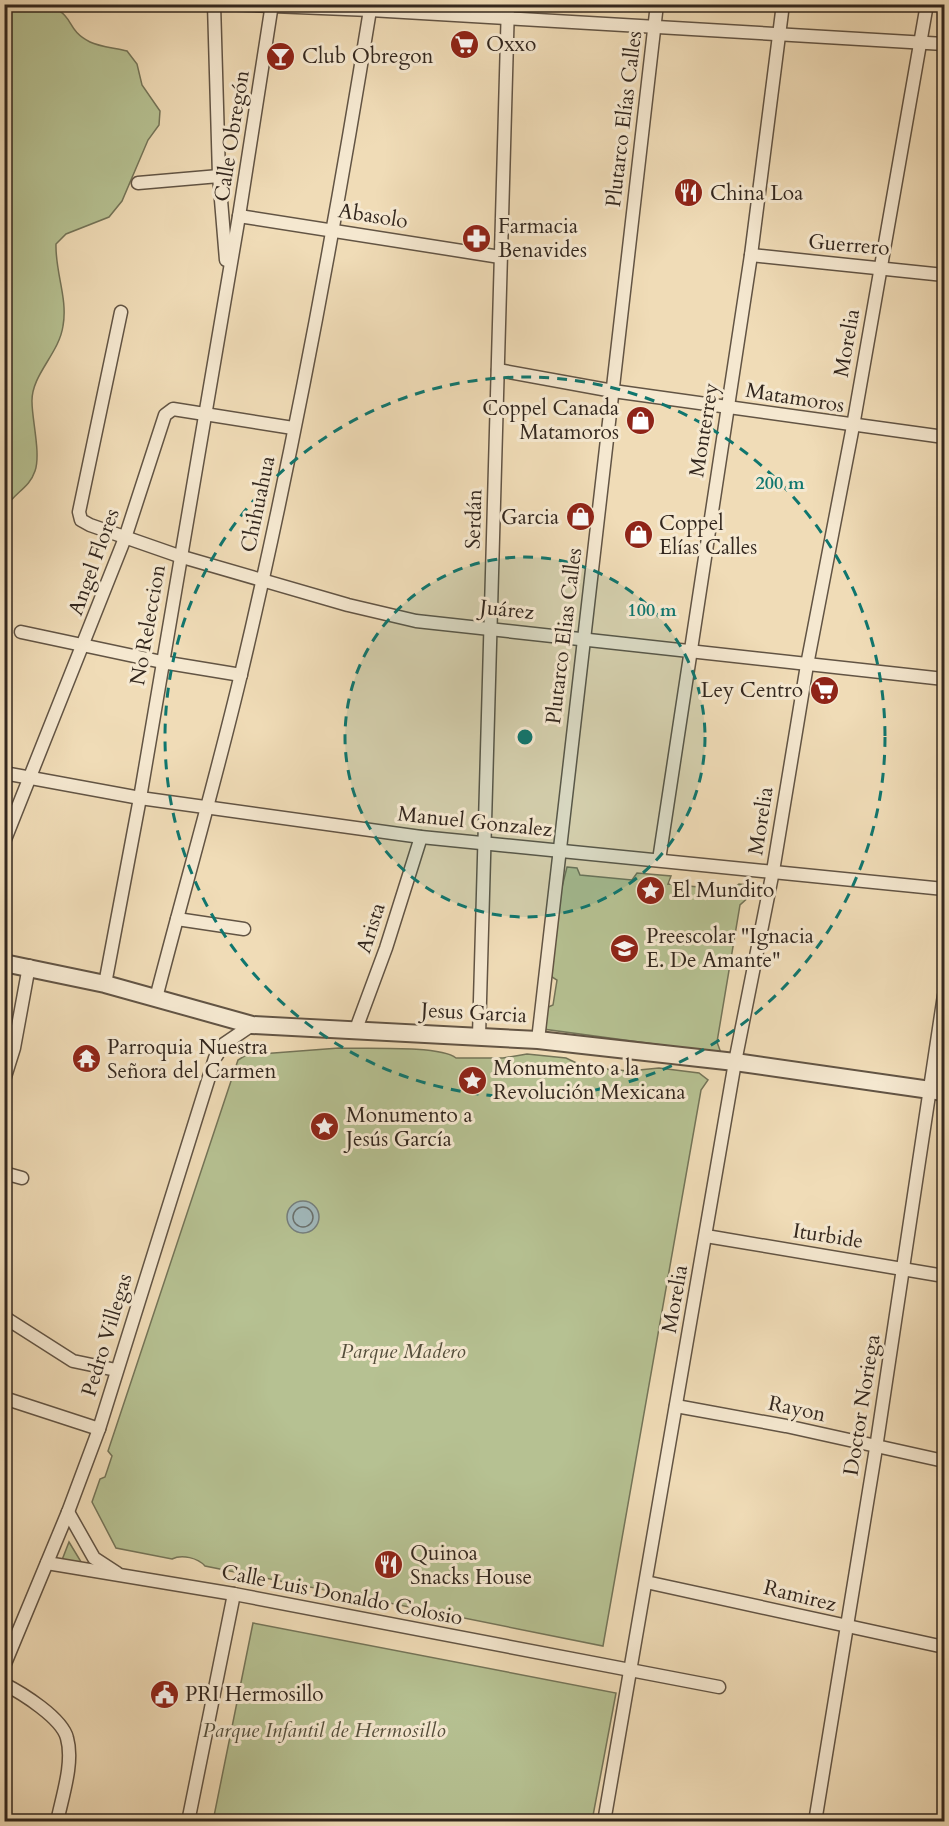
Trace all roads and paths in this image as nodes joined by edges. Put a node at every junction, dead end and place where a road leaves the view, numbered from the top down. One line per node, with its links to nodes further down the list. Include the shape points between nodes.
1 (121, 4): 2 (street)
2 (197, 4)
3 (214, 4): 16 (street)
4 (224, 4): 9 (street)
5 (508, 4): 11 (street, Serdán)
6 (657, 4): 12 (street, Plutarco Elías Calles)
7 (783, 4): 13 (street, Monterrey)
8 (927, 4): 14 (street, Morelia)
9 (272, 6): 10 (street); 18 (street, Calle Obregón)
10 (370, 10): 11 (street); 19 (street, Chihuahua)
11 (507, 19): 12 (street); 22 (street, Serdán)
12 (654, 27): 13 (street); 20 (street, Plutarco Elías Calles)
13 (779, 33): 14 (street); 21 (street, Monterrey)
14 (919, 43): 15 (street); 23 (street, Morelia)
15 (945, 44)
16 (219, 176): 17 (street); 24 (street)
17 (138, 183)
18 (239, 216): 19 (street, Abasolo); 24 (street, Calle Obregón)
19 (334, 229): 22 (street, Abasolo); 32 (street, Chihuahua)
20 (630, 237): 28 (street, Plutarco Elias Calles)
21 (751, 255): 23 (street, Guerrero); 29 (street, Monterrey)
22 (500, 257): 27 (street, Serdán)
23 (880, 267): 25 (street, Guerrero); 31 (street, Morelia)
24 (227, 273): 30 (street, No Releccion)
25 (945, 275)
26 (121, 312): 34 (street, Juárez, via 79,516 90,525)
27 (498, 370): 28 (street, Matamoros); 37 (street, Serdán)
28 (613, 391): 29 (street, Matamoros); 39 (street, Plutarco Elias Calles)
29 (727, 407): 31 (street, Matamoros); 41 (street, Monterrey)
30 (204, 413): 32 (street, Angel Flores); 34 (street, Angel Flores, via 173,409 165,415); 35 (street, No Releccion)
31 (853, 426): 33 (street, Matamoros); 43 (street, Morelia)
32 (294, 428): 36 (street, Chihuahua)
33 (945, 437)
34 (125, 538): 35 (street, Juárez); 40 (street, Angel Flores)
35 (179, 556): 36 (street, Juárez); 42 (street, No Releccion)
36 (262, 579): 37 (street, Juárez, via 416,621); 44 (street, Chihuahua)
37 (490, 628): 39 (street, Juárez); 52 (street, Serdán)
38 (21, 632): 40 (street)
39 (584, 638): 41 (street, Juárez); 53 (street, Plutarco Elias Calles)
40 (84, 645): 42 (street); 47 (street, Angel Flores)
41 (689, 649): 43 (street, Juárez); 54 (street, Monterrey)
42 (162, 662): 44 (street); 48 (street, No Releccion)
43 (807, 665): 45 (street, Juárez); 55 (street, Morelia)
44 (240, 675): 49 (street, Chihuahua)
45 (945, 679)
46 (4, 773): 47 (street, Manuel Gonzalez)
47 (30, 778): 48 (street, Manuel Gonzalez); 51 (street, Angel Flores)
48 (140, 798): 49 (street, Manuel Gonzalez); 61 (street, No Releccion)
49 (206, 807): 50 (street, Manuel Gonzalez); 57 (street, Chihuahua)
50 (421, 837): 52 (street, Manuel Gonzalez); 65 (street, Arista)
51 (4, 842)
52 (483, 843): 53 (street, Manuel Gonzalez); 66 (street, Serdán)
53 (559, 851): 54 (street, Manuel Gonzalez); 67 (street, Plutarco Elias Calles)
54 (659, 860): 55 (street, Manuel Gonzalez)
55 (773, 872): 56 (street, Manuel Gonzalez); 68 (street, Morelia)
56 (945, 889)
57 (177, 919): 58 (street); 63 (street, Chihuahua)
58 (244, 929)
59 (4, 963): 60 (street, Jesus Garcia)
60 (29, 966): 61 (street, Jesus Garcia); 69 (street)
61 (105, 984): 63 (street, Jesus Garcia)
62 (945, 995): 70 (street, Doctor Noriega)
63 (156, 998): 64 (street, Jesus Garcia)
64 (252, 1024): 65 (street, Jesus Garcia); 77 (street, Pedro Villegas, via 224,1044 215,1058)
65 (356, 1029): 66 (street, Jesus Garcia)
66 (479, 1036): 67 (street, Jesus Garcia)
67 (538, 1040): 68 (street, Jesus Garcia)
68 (735, 1062): 70 (street, Jesus Garcia); 73 (street, Morelia)
69 (4, 1080)
70 (937, 1091): 74 (street, Doctor Noriega)
71 (4, 1173): 72 (street)
72 (22, 1178)
73 (706, 1236): 74 (street, Iturbide); 79 (street, Morelia)
74 (902, 1268): 75 (street, Iturbide); 81 (street, Doctor Noriega)
75 (945, 1276)
76 (4, 1317): 77 (street, via 73,1361)
77 (116, 1370): 80 (street, Pedro Villegas)
78 (4, 1398): 80 (street)
79 (676, 1406): 81 (street, Rayon, via 786,1426); 86 (street, Morelia)
80 (99, 1429): 83 (street, Pedro Villegas)
81 (876, 1448): 82 (street, Rayon); 88 (street, Doctor Noriega)
82 (945, 1461)
83 (68, 1512): 84 (street, Pedro Villegas); 85 (street, via 94,1558)
84 (47, 1563): 85 (street, Calle Luis Donaldo Colosio); 90 (street, Pedro Villegas)
85 (120, 1575): 87 (street, Calle Luis Donaldo Colosio)
86 (646, 1582): 88 (street, Ramirez); 91 (street, Morelia)
87 (234, 1594): 91 (street, Calle Luis Donaldo Colosio); 95 (street)
88 (846, 1627): 89 (street, Ramirez); 97 (street, Doctor Noriega)
89 (945, 1647)
90 (4, 1666)
91 (630, 1670): 93 (street, Calle Luis Donaldo Colosio); 96 (street, Morelia)
92 (4, 1684): 94 (street, via 55,1719 68,1737 68,1761)
93 (719, 1687)
94 (57, 1821)
95 (188, 1821)
96 (604, 1821)
97 (815, 1821)

